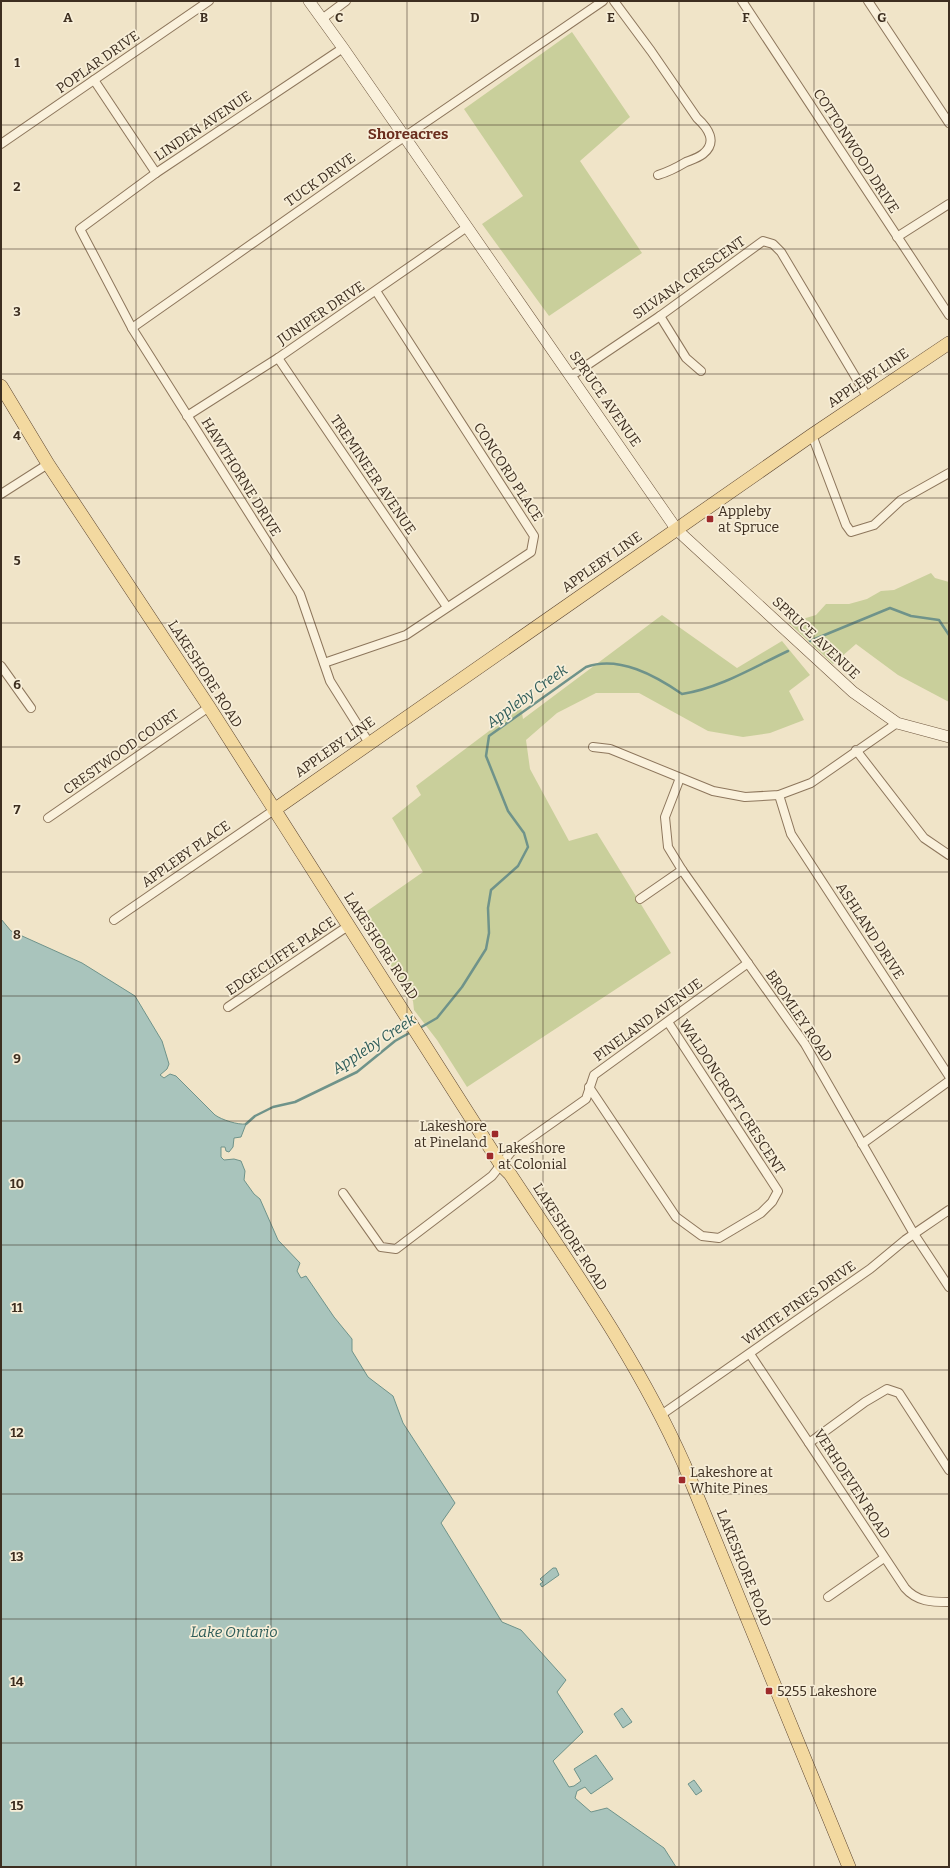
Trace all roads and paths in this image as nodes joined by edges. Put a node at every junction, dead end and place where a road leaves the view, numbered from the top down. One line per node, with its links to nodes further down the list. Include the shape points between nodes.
1 (209, 1): 10 (street, POPLAR DRIVE)
2 (309, 1): 8 (street, SPRUCE AVENUE)
3 (346, 1): 8 (street)
4 (603, 1): 12 (street, TUCK DRIVE)
5 (614, 1): 15 (street, via 697,118 706,126 711,137 703,154)
6 (742, 1): 19 (street, COTTONWOOD DRIVE)
7 (868, 1): 11 (street)
8 (322, 19): 9 (street, SPRUCE AVENUE)
9 (344, 48): 12 (street, SPRUCE AVENUE); 14 (street, LINDEN AVENUE)
10 (94, 80): 13 (street, POPLAR DRIVE); 14 (street)
11 (949, 123)
12 (405, 137): 17 (street, SPRUCE AVENUE); 23 (street, TUCK DRIVE)
13 (1, 144)
14 (156, 173): 18 (street, LINDEN AVENUE)
15 (658, 175)
16 (949, 204): 19 (street)
17 (467, 227): 20 (street, JUNIPER DRIVE); 27 (street, SPRUCE AVENUE)
18 (80, 229): 23 (street, HAWTHORNE DRIVE)
19 (897, 237): 21 (street, COTTONWOOD DRIVE)
20 (376, 290): 25 (street, JUNIPER DRIVE); 36 (street, CONCORD PLACE, via 534,536 531,552)
21 (949, 315)
22 (660, 316): 26 (street, via 686,358); 27 (street, SILVANA CRESCENT); 29 (street, SILVANA CRESCENT, via 763,241 773,244)
23 (132, 328): 30 (street, HAWTHORNE DRIVE)
24 (949, 343): 29 (main road, APPLEBY LINE)
25 (278, 358): 30 (street, JUNIPER DRIVE); 36 (street, TREMINEER AVENUE)
26 (701, 371)
27 (571, 376): 35 (street, SPRUCE AVENUE)
28 (1, 386): 32 (main road, LAKESHORE ROAD)
29 (868, 398): 31 (main road, APPLEBY LINE)
30 (186, 416): 37 (street, HAWTHORNE DRIVE, via 300,594)
31 (812, 435): 33 (street, via 846,525 851,532 874,525 901,500); 35 (main road, APPLEBY LINE)
32 (48, 464): 34 (street); 39 (main road, LAKESHORE ROAD)
33 (949, 473)
34 (1, 494)
35 (677, 530): 41 (street, SPRUCE AVENUE, via 853,692); 43 (main road, APPLEBY LINE)
36 (447, 606): 37 (street, CONCORD PLACE, via 406,635)
37 (324, 663): 43 (street, HAWTHORNE DRIVE, via 334,690)
38 (1, 666): 40 (street)
39 (209, 707): 48 (main road, LAKESHORE ROAD); 49 (street, CRESTWOOD COURT)
40 (31, 708)
41 (897, 723): 42 (street, SPRUCE AVENUE); 45 (street)
42 (949, 738)
43 (369, 743): 48 (main road, APPLEBY LINE)
44 (594, 747): 46 (street, via 610,749)
45 (856, 750): 47 (street, via 811,783); 50 (street, via 924,838)
46 (680, 778): 47 (street, via 713,791 745,797); 51 (street, BROMLEY ROAD, via 665,817 668,847)
47 (780, 795): 58 (street, ASHLAND DRIVE, via 791,834)
48 (274, 810): 53 (street, APPLEBY PLACE); 54 (main road, LAKESHORE ROAD)
49 (48, 818)
50 (949, 855)
51 (682, 870): 52 (street); 55 (street, BROMLEY ROAD)
52 (640, 899)
53 (114, 920)
54 (348, 926): 56 (street, EDGECLIFFE PLACE); 62 (main road, LAKESHORE ROAD)
55 (748, 963): 57 (street, PINELAND AVENUE); 61 (street, BROMLEY ROAD, via 805,1044)
56 (228, 1007)
57 (668, 1022): 60 (street, PINELAND AVENUE, via 594,1075); 60 (street, WALDONCROFT CRESCENT, via 778,1191 761,1213 719,1238 702,1236 676,1217)
58 (949, 1076)
59 (949, 1081): 61 (street)
60 (589, 1087): 62 (street, PINELAND AVENUE, via 586,1099 511,1152)
61 (862, 1144): 65 (street, BROMLEY ROAD)
62 (501, 1165): 63 (street, PINELAND AVENUE, via 492,1176 396,1248 381,1247); 68 (main road, LAKESHORE ROAD, via 510,1174 619,1342)
63 (343, 1193)
64 (949, 1210): 65 (street, WHITE PINES DRIVE)
65 (914, 1234): 66 (street, BROMLEY ROAD); 67 (street, WHITE PINES DRIVE, via 870,1270)
66 (949, 1287)
67 (750, 1354): 68 (street, WHITE PINES DRIVE); 69 (street, VERHOEVEN ROAD)
68 (661, 1415): 74 (main road, LAKESHORE ROAD, via 696,1493)
69 (809, 1443): 70 (street, via 887,1389 899,1393); 71 (street, VERHOEVEN ROAD)
70 (949, 1470)
71 (884, 1558): 72 (street); 73 (street, VERHOEVEN ROAD, via 909,1593 925,1601)
72 (828, 1597)
73 (949, 1602)
74 (849, 1867)

